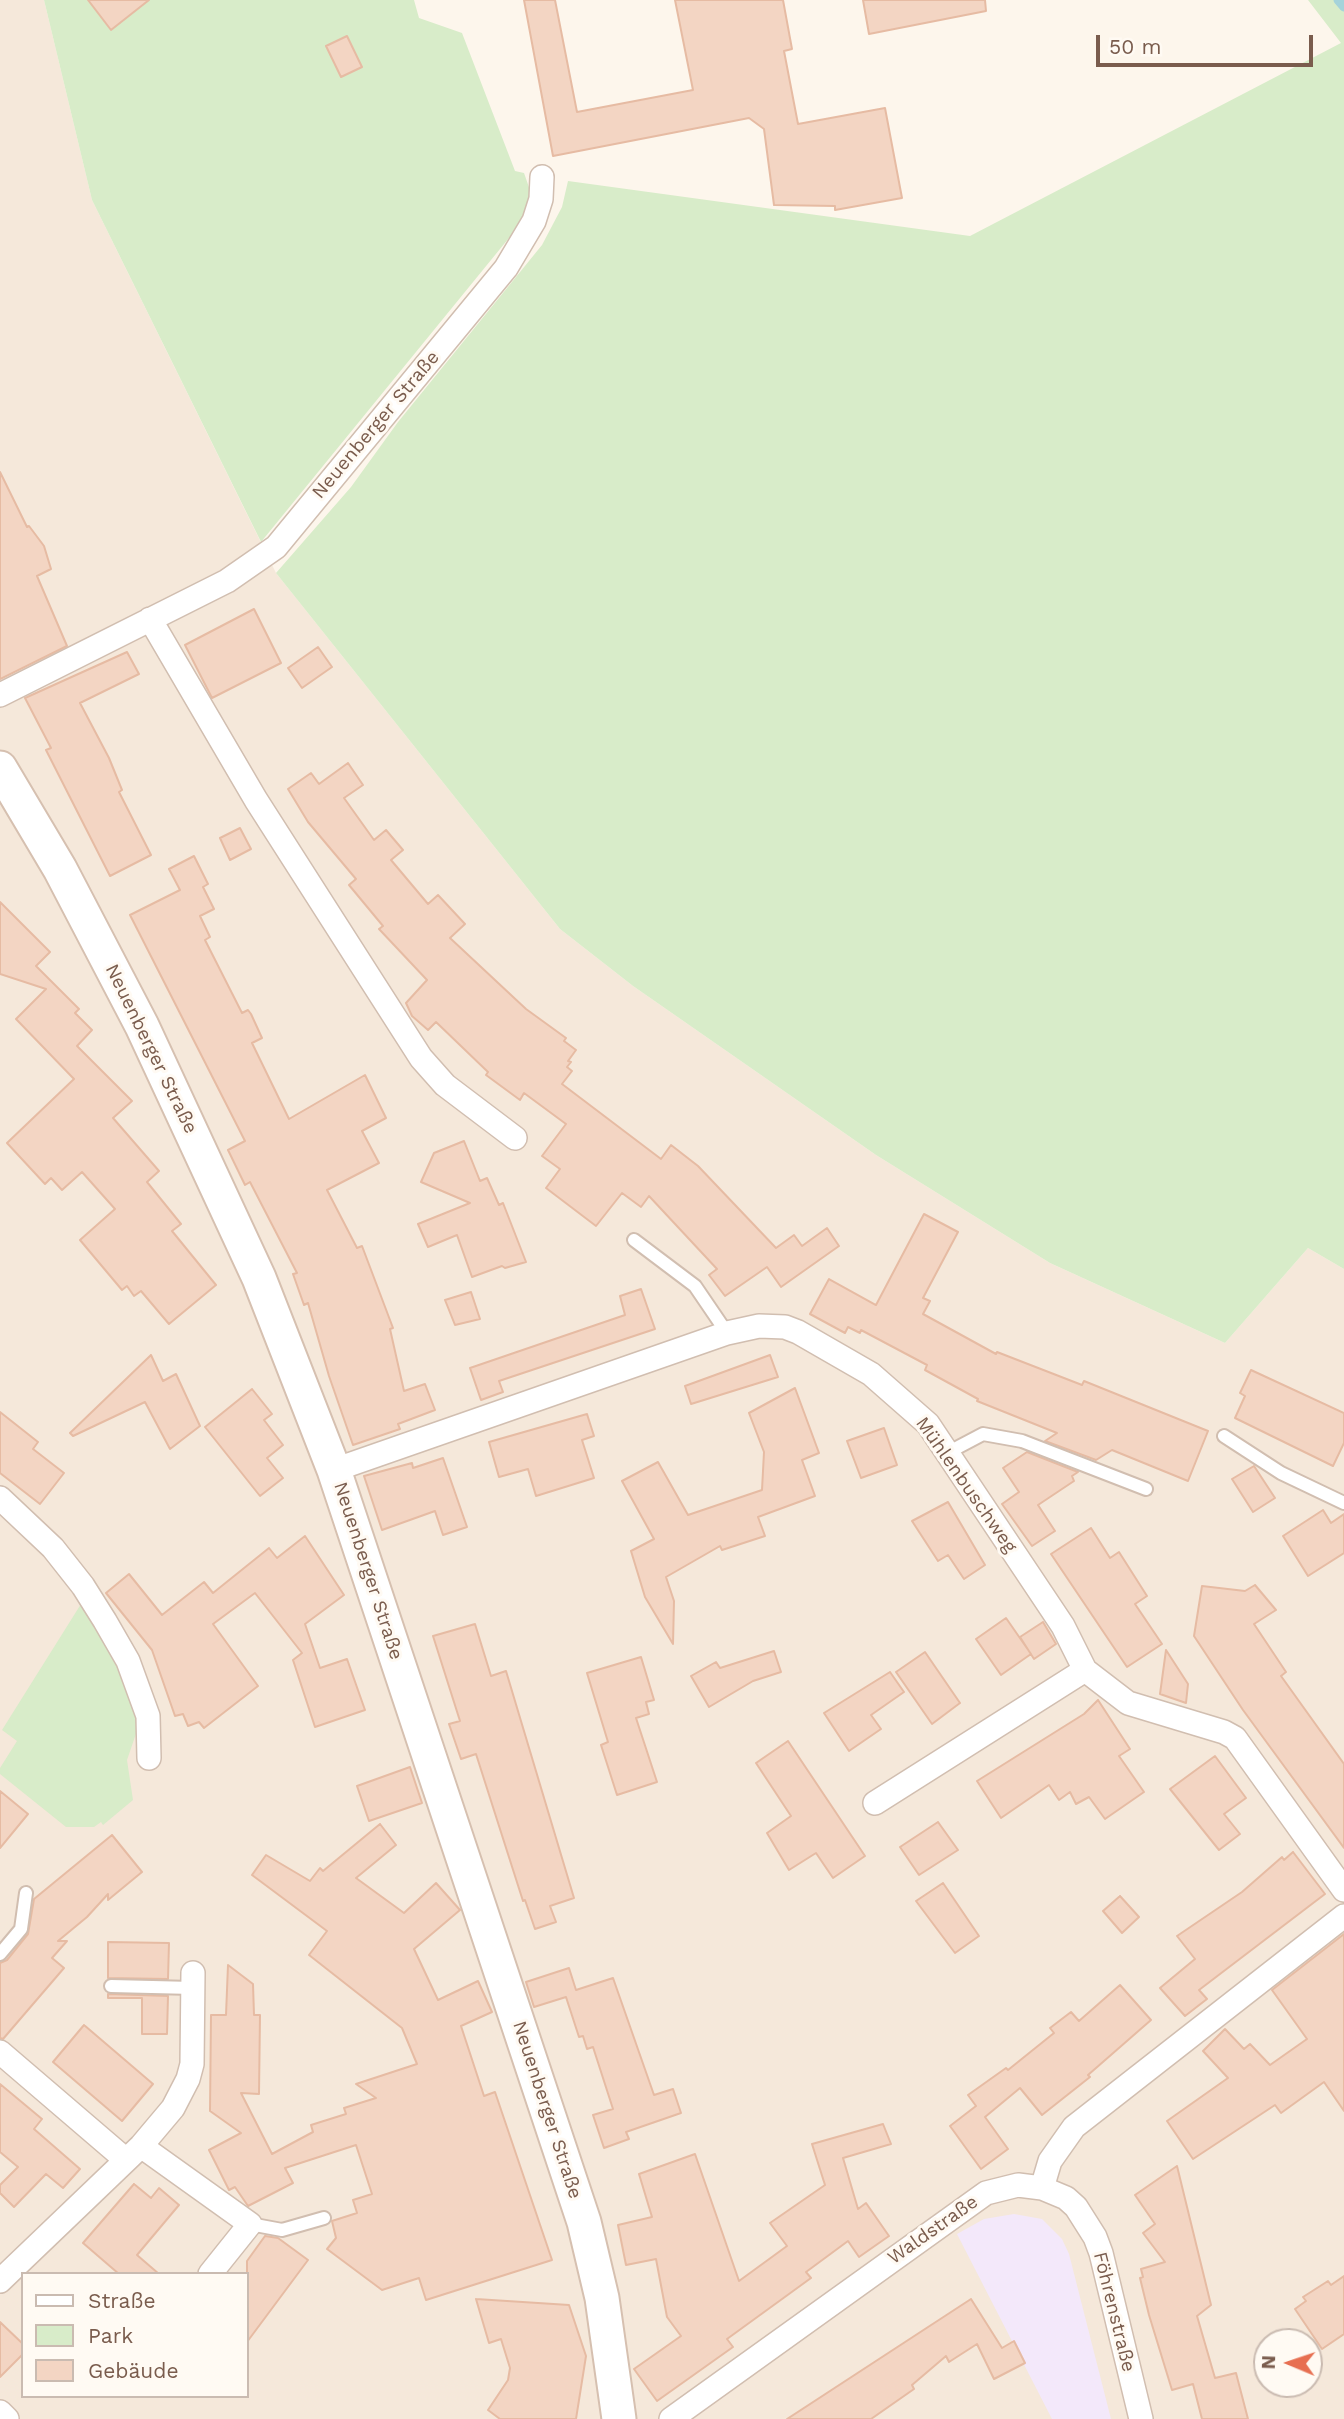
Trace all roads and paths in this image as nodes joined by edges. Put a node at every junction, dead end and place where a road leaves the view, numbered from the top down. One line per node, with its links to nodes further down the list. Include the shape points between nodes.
1 (542, 177): 2 (street, Neuenberger Straße, via 534,221 506,268 276,547 227,581)
2 (150, 619): 3 (street, Neuenberger Straße); 5 (street, via 256,800 421,1058 445,1085)
3 (0, 695)
4 (0, 768): 10 (street, Neuenberger Straße, via 60,869 142,1026 259,1278)
5 (515, 1138)
6 (634, 1240): 7 (lane, via 695,1286)
7 (727, 1333): 9 (street, Mühlenbuschweg, via 759,1326 785,1327 811,1338 889,1388 928,1424); 10 (street, Mühlenbuschweg)
8 (1224, 1436): 13 (lane, via 1281,1473)
9 (947, 1453): 11 (lane, via 983,1434 1022,1441); 14 (street, Mühlenbuschweg, via 1063,1626)
10 (334, 1470): 32 (street, Neuenberger Straße, via 584,2222 607,2329)
11 (1146, 1489)
12 (0, 1498): 15 (street, via 53,1548 83,1586 128,1661 148,1716)
13 (1344, 1503)
14 (1085, 1670): 16 (street); 17 (street, via 1128,1703 1235,1738)
15 (149, 1758)
16 (875, 1803)
17 (1344, 1890)
18 (26, 1894): 20 (lane, via 22,1930)
19 (1344, 1916): 25 (street, via 1074,2127 1050,2161)
20 (0, 1954)
21 (193, 1980): 22 (lane); 24 (street, via 194,2042 188,2079 173,2108)
22 (111, 1986)
23 (0, 2052): 24 (street)
24 (133, 2153): 27 (street); 29 (street)
25 (1042, 2188): 33 (street, Waldstraße, via 1018,2185 986,2193); 34 (street, Föhrenstraße, via 1076,2207 1095,2237)
26 (324, 2218): 27 (lane, via 282,2230)
27 (250, 2224): 28 (street)
28 (212, 2272)
29 (0, 2281)
30 (0, 2412): 31 (street)
31 (7, 2419)
32 (619, 2419)
33 (671, 2419)
34 (1141, 2419)

